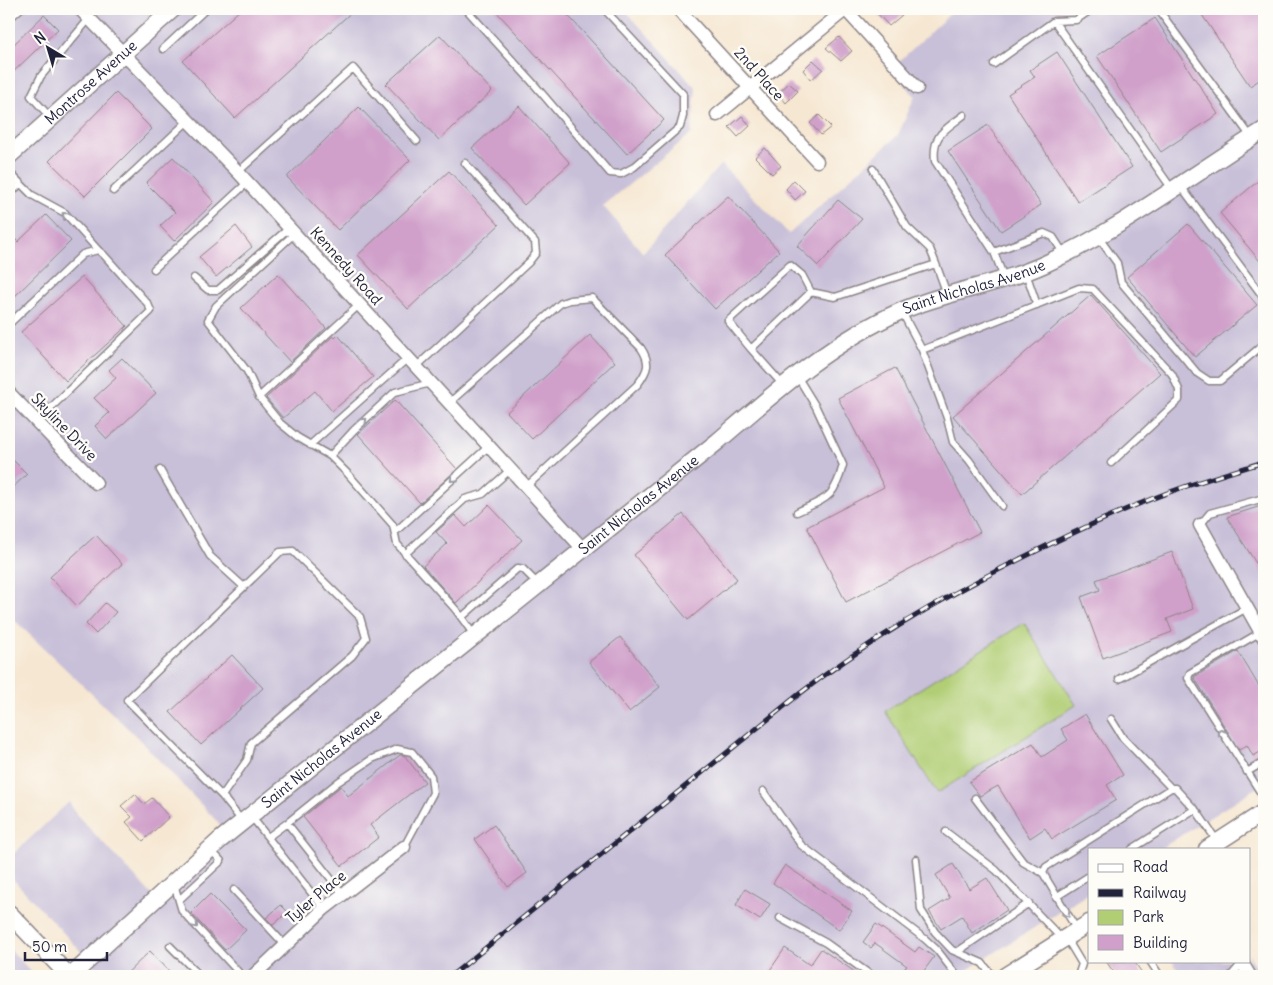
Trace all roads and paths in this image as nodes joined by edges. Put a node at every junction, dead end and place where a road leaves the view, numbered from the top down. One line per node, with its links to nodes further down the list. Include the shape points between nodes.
1 (20, 9): 11 (lane)
2 (80, 9): 12 (street, Kennedy Road)
3 (173, 9): 15 (street, Montrose Avenue)
4 (206, 9): 14 (lane)
5 (466, 9): 6 (lane, via 610,173 621,174 634,167 680,126 683,94)
6 (604, 9)
7 (678, 9): 17 (street, 2nd Place)
8 (845, 9): 17 (street); 18 (street)
9 (1092, 9): 13 (lane, via 1076,20)
10 (1158, 9): 23 (lane)
11 (9, 19)
12 (89, 19): 15 (street, Kennedy Road); 21 (lane, via 41,76 31,96)
13 (1054, 21): 16 (lane); 33 (lane)
14 (163, 49)
15 (123, 51): 21 (street, Montrose Avenue); 22 (street, Kennedy Road)
16 (994, 64)
17 (749, 87): 19 (street); 26 (street, 2nd Place)
18 (917, 88)
19 (717, 115)
20 (964, 115): 39 (lane, via 938,135 934,147 935,161)
21 (50, 117): 25 (street, Montrose Avenue)
22 (189, 120): 30 (street, Kennedy Road); 34 (lane)
23 (1261, 132): 33 (street, Saint Nicholas Avenue)
24 (416, 141): 30 (lane, via 352,68)
25 (9, 156)
26 (816, 161)
27 (466, 164): 57 (lane, via 535,242 536,253)
28 (873, 169): 41 (lane, via 907,228 930,249)
29 (9, 172): 32 (lane)
30 (238, 172): 31 (street, Kennedy Road)
31 (248, 182): 36 (street, Kennedy Road); 42 (lane)
32 (20, 184): 35 (lane); 38 (lane, one-way to 32, via 64,213 32,195)
33 (1176, 186): 37 (street, Saint Nicholas Avenue); 46 (lane)
34 (113, 191)
35 (9, 195)
36 (292, 231): 44 (lane, via 218,290 208,290); 50 (street, Kennedy Road); 62 (lane, via 216,306 208,320 247,371)
37 (1099, 237): 40 (street, Saint Nicholas Avenue); 54 (lane, via 1117,264 1122,282 1197,373 1209,381 1220,381)
38 (98, 250): 53 (lane, via 83,254); 64 (lane, via 151,311)
39 (994, 252): 40 (lane, via 1044,233 1053,237); 45 (lane)
40 (1064, 254): 43 (street, Saint Nicholas Avenue)
41 (936, 264): 47 (lane, via 835,297); 48 (lane)
42 (154, 269)
43 (1025, 272): 45 (street, Saint Nicholas Avenue); 51 (lane)
44 (194, 278)
45 (1005, 280): 48 (street, Saint Nicholas Avenue)
46 (1261, 290): 49 (lane)
47 (811, 292): 55 (lane); 55 (lane, via 802,274 790,265 728,321)
48 (948, 296): 52 (street, Saint Nicholas Avenue)
49 (1264, 298)
50 (359, 305): 57 (street, Kennedy Road); 62 (lane)
51 (1037, 305): 56 (lane); 68 (lane, via 1079,288 1093,289 1172,374 1179,390 1179,400)
52 (902, 311): 56 (lane); 58 (street, Saint Nicholas Avenue, via 839,345)
53 (9, 324)
54 (1264, 344)
55 (751, 349): 60 (lane)
56 (922, 350): 74 (lane, via 953,442)
57 (412, 363): 59 (street, Kennedy Road); 65 (lane)
58 (797, 375): 60 (street, Saint Nicholas Avenue); 75 (lane, via 843,465 839,482 830,496)
59 (431, 383): 63 (street, Kennedy Road); 67 (lane, one-way to 59, via 395,392)
60 (783, 385): 78 (street, Saint Nicholas Avenue)
61 (9, 393): 64 (street, Skyline Drive)
62 (259, 397): 65 (lane, via 280,423)
63 (449, 403): 66 (street, Kennedy Road); 72 (lane, via 561,303 570,300 592,298 640,348 647,357 648,366 638,384)
64 (36, 422): 71 (street, Skyline Drive)
65 (310, 445): 67 (lane)
66 (489, 446): 70 (street, Kennedy Road); 77 (lane, one-way to 77)
67 (330, 456): 77 (lane, via 393,525)
68 (1111, 463)
69 (160, 470): 81 (lane, via 210,556)
70 (510, 470): 72 (street, Kennedy Road); 79 (lane, via 483,494 465,499)
71 (96, 483)
72 (526, 487): 78 (street, Kennedy Road)
73 (1264, 498): 76 (lane, via 1210,513)
74 (1002, 506)
75 (798, 512)
76 (1200, 524): 82 (street)
77 (395, 532): 79 (lane, via 397,544)
78 (583, 549): 80 (street, Saint Nicholas Avenue)
79 (405, 554): 83 (lane)
80 (539, 585): 83 (lane, via 518,568); 85 (street, Saint Nicholas Avenue)
81 (244, 587): 94 (lane, via 127,700); 94 (lane, via 280,552 293,551 360,617 366,638 352,656 251,743 247,760 222,796)
82 (1247, 608): 84 (street); 86 (lane)
83 (462, 617): 85 (lane)
84 (1263, 635): 89 (lane, one-way to 84, via 1188,678 1190,673)
85 (475, 636): 97 (street, Saint Nicholas Avenue)
86 (1119, 679)
87 (1111, 719): 90 (lane, via 1123,738)
88 (1264, 762): 89 (lane)
89 (1247, 772): 93 (lane)
90 (1173, 788): 95 (lane); 106 (lane, via 1046,867)
91 (763, 791): 128 (lane, via 801,845 925,939)
92 (975, 798): 106 (lane, via 1023,862)
93 (1264, 798)
94 (225, 799): 97 (lane)
95 (1195, 809): 101 (lane); 103 (lane)
96 (1264, 812): 101 (street)
97 (247, 818): 100 (lane); 104 (street, Saint Nicholas Avenue)
98 (287, 823): 100 (lane); 102 (lane, via 372,759 397,749 412,752 431,776 434,793); 110 (lane)
99 (946, 832): 113 (lane, via 996,870)
100 (268, 837): 114 (lane)
101 (1212, 845)
102 (404, 847): 110 (street, Tyler Place)
103 (1134, 848)
104 (216, 855): 108 (street, Saint Nicholas Avenue); 112 (lane)
105 (916, 860): 120 (lane, via 922,910 941,940)
106 (1043, 873): 111 (lane)
107 (1088, 877): 111 (lane)
108 (174, 882): 112 (lane); 123 (street, Saint Nicholas Avenue)
109 (234, 890): 118 (lane)
110 (344, 894): 114 (street, Tyler Place)
111 (1056, 897): 117 (lane, one-way to 117)
112 (179, 900): 125 (lane, one-way to 125, via 182,911)
113 (1029, 903): 117 (lane); 120 (lane)
114 (324, 909): 118 (street, Tyler Place)
115 (9, 913): 123 (street)
116 (780, 918): 127 (lane, via 826,943)
117 (1074, 933): 130 (street); 131 (lane, via 1082,964)
118 (285, 945): 126 (street, Tyler Place)
119 (170, 946): 124 (lane)
120 (957, 952): 129 (lane, via 982,963)
121 (1151, 962): 132 (lane)
122 (1241, 962): 133 (lane); 134 (street)
123 (64, 973)
124 (200, 976)
125 (242, 976)
126 (253, 976)
127 (872, 976)
128 (957, 976)
129 (993, 976)
130 (1005, 976)
131 (1078, 976)
132 (1160, 976)
133 (1231, 976)
134 (1250, 976)

